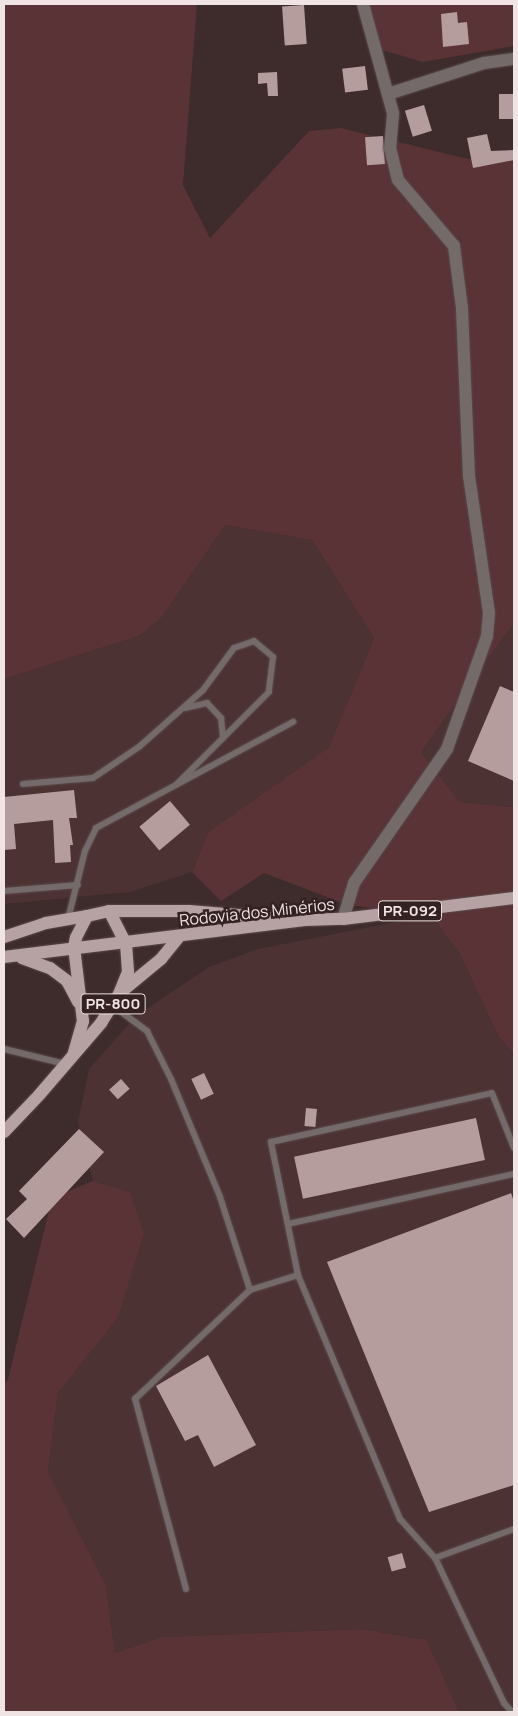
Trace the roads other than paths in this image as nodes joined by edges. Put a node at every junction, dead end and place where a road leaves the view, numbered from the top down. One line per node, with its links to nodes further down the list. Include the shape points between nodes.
1 (364, 4): 3 (street)
2 (514, 60): 3 (street, via 484,63)
3 (388, 94): 15 (street, via 393,113 390,149 398,180 454,246 462,308 469,476 489,613 487,636 447,749 354,882)
4 (182, 709): 6 (lane, via 207,703 222,718); 6 (lane, via 203,690 234,648 254,641 273,657 269,692); 7 (lane, via 140,746 93,778)
5 (293, 722): 8 (lane)
6 (223, 738): 8 (lane)
7 (24, 784)
8 (177, 784): 9 (lane, via 96,828 84,851)
9 (78, 886): 10 (lane); 14 (lane)
10 (4, 891)
11 (514, 898): 15 (main road, Rodovia dos Minérios / PR-092)
12 (109, 911): 13 (main road); 16 (main road, via 189,911); 19 (main road)
13 (87, 916): 14 (main road); 20 (main road, via 76,938)
14 (68, 919): 17 (main road)
15 (343, 919): 16 (main road, Rodovia dos Minérios / PR-092)
16 (305, 920): 18 (main road, Rodovia dos Minérios / PR-092)
17 (4, 937)
18 (179, 937): 19 (main road, Rodovia dos Minérios / PR-092); 22 (main road, via 161,959)
19 (126, 944): 20 (main road, Rodovia dos Minérios / PR-092); 22 (main road, PR-800, via 128,972)
20 (75, 950): 21 (main road, Rodovia dos Minérios / PR-092); 23 (main road, PR-800)
21 (9, 956): 23 (main road, via 42,964 66,981 74,991)
22 (116, 999): 25 (main road, PR-800); 31 (lane, via 147,1031 171,1079 220,1197)
23 (83, 1021): 25 (main road, PR-800)
24 (4, 1050): 25 (lane)
25 (69, 1059): 26 (main road, PR-800)
26 (4, 1132)
27 (514, 1148): 29 (lane, via 492,1093 271,1142)
28 (514, 1174): 29 (lane)
29 (288, 1224): 30 (lane)
30 (298, 1275): 31 (lane); 33 (lane, via 400,1519)
31 (250, 1290): 34 (lane, via 136,1399)
32 (514, 1529): 33 (lane)
33 (435, 1558): 35 (lane, via 504,1703)
34 (186, 1589)
35 (512, 1712)

